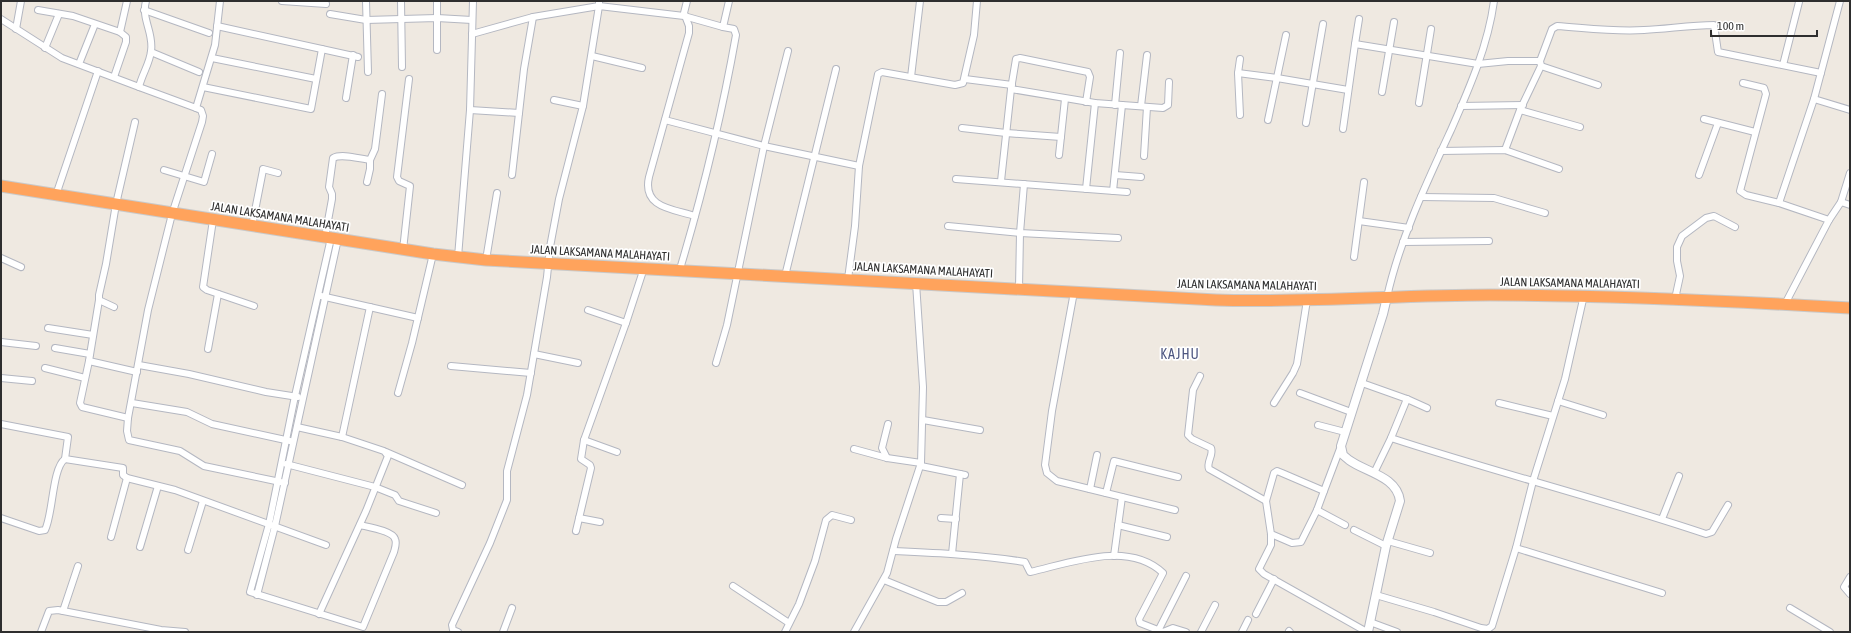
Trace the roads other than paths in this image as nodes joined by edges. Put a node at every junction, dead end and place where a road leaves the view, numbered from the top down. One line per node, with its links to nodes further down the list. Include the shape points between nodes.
1 (21, 1): 36 (street)
2 (127, 1): 38 (street)
3 (146, 1): 20 (street)
4 (220, 1): 34 (street)
5 (282, 1): 17 (street)
6 (366, 1): 28 (street)
7 (401, 1): 29 (street)
8 (437, 1): 25 (street)
9 (473, 1): 30 (street)
10 (687, 1): 23 (street)
11 (729, 1): 35 (street)
12 (920, 1): 68 (street)
13 (977, 1): 72 (street, via 974,35)
14 (1494, 1): 57 (street)
15 (1840, 1): 66 (street)
16 (1799, 2): 58 (street)
17 (326, 4)
18 (599, 4): 23 (street); 24 (street); 51 (street)
19 (38, 10): 21 (street)
20 (144, 10): 39 (street); 48 (street, via 152,42)
21 (59, 14): 32 (street); 43 (street)
22 (330, 14): 28 (street)
23 (684, 16): 35 (street); 101 (street, via 689,26 689,34)
24 (533, 17): 40 (street); 98 (street)
25 (437, 18): 29 (street); 30 (street); 45 (street)
26 (1, 19): 36 (street)
27 (1359, 19): 42 (street)
28 (366, 20): 29 (street); 64 (street)
29 (400, 20): 59 (street)
30 (472, 20): 40 (street)
31 (1394, 22): 46 (street)
32 (95, 24): 38 (street); 56 (street)
33 (1322, 24): 75 (street)
34 (217, 26): 44 (street); 53 (street)
35 (723, 27): 109 (street, via 734,29 736,35)
36 (16, 29): 43 (street)
37 (1431, 29): 52 (street)
38 (120, 32): 67 (street, via 126,37 126,42)
39 (209, 33)
40 (472, 34): 96 (street)
41 (1286, 35): 69 (street)
42 (1355, 44): 46 (street); 80 (street)
43 (45, 48): 56 (street)
44 (322, 49): 70 (street); 83 (street, via 356,56)
45 (438, 50)
46 (1390, 50): 52 (street); 81 (street)
47 (788, 51): 113 (street)
48 (151, 52): 63 (street); 77 (street)
49 (1120, 53): 90 (street)
50 (1147, 54): 93 (street)
51 (592, 56): 60 (street); 91 (street)
52 (1427, 56): 57 (street); 89 (street)
53 (212, 58): 70 (street); 78 (street)
54 (1240, 59): 65 (street)
55 (1540, 63): 57 (street, via 1508,61); 58 (street, via 1552,29 1557,26 1645,30 1714,25 1718,52); 76 (street); 95 (street)
56 (79, 64): 62 (street)
57 (1478, 64): 92 (street)
58 (1783, 66): 66 (street)
59 (402, 67)
60 (642, 68)
61 (836, 69): 119 (street)
62 (98, 71): 67 (street); 141 (street)
63 (199, 72)
64 (368, 72)
65 (1238, 73): 69 (street); 99 (street)
66 (1821, 73): 85 (street)
67 (114, 77): 77 (street)
68 (911, 77): 72 (street, via 959,85); 121 (street, via 882,72 878,74)
69 (1277, 78): 75 (street); 102 (street)
70 (316, 79): 78 (street, via 311,109)
71 (409, 79): 162 (street, via 397,177 399,182 410,186)
72 (965, 79): 79 (street)
73 (1169, 82): 93 (street, via 1167,106)
74 (1743, 83): 110 (street, via 1764,88 1766,91)
75 (1313, 84): 80 (street); 104 (street)
76 (1598, 85)
77 (139, 87): 94 (street)
78 (203, 87): 94 (street)
79 (1011, 87): 84 (street); 87 (street, via 1015,60 1018,58 1085,71 1090,73); 111 (street)
80 (1348, 90): 108 (street)
81 (1382, 92)
82 (382, 94): 120 (street, via 375,149)
83 (346, 98)
84 (1065, 99): 87 (street); 112 (street)
85 (1814, 99): 97 (street); 144 (street)
86 (554, 100): 91 (street)
87 (1086, 102): 88 (street)
88 (1095, 103): 90 (street); 137 (street)
89 (1419, 103)
90 (1118, 105): 93 (street); 127 (street)
91 (583, 106): 168 (street, via 559,199)
92 (1461, 106): 95 (street); 115 (street)
93 (1144, 107): 118 (street)
94 (196, 108): 129 (street, via 201,110 202,122)
95 (1522, 108): 106 (street); 114 (street)
96 (470, 110): 98 (street); 164 (street)
97 (1850, 110)
98 (519, 113): 126 (street)
99 (1240, 115)
100 (1704, 119): 105 (street)
101 (665, 120): 109 (street); 149 (street, via 648,184 649,196 658,205)
102 (1268, 120)
103 (135, 122): 145 (street)
104 (1306, 123)
105 (1718, 123): 110 (street); 128 (street)
106 (1580, 127)
107 (962, 128): 111 (street)
108 (1343, 129)
109 (716, 132): 113 (street); 149 (street)
110 (1755, 132): 144 (street, via 1740,191 1746,195)
111 (1006, 133): 112 (street); 132 (street)
112 (1061, 137): 117 (street)
113 (764, 146): 119 (street); 172 (street)
114 (1505, 150): 115 (street); 122 (street)
115 (1441, 151): 142 (street)
116 (212, 154): 129 (street, via 204,182)
117 (1059, 155)
118 (1144, 156)
119 (814, 157): 121 (street); 173 (street)
120 (370, 160): 133 (street); 158 (street, via 342,156 333,158 329,187 332,194)
121 (859, 166): 174 (street)
122 (1559, 169)
123 (164, 170): 129 (street)
124 (278, 173): 153 (street, via 263,170)
125 (1850, 173): 143 (street)
126 (512, 175)
127 (1115, 175): 130 (street); 138 (street)
128 (1699, 175)
129 (183, 177): 148 (street)
130 (1141, 177)
131 (956, 179): 132 (street)
132 (1001, 181): 135 (street)
133 (367, 182)
134 (1364, 182): 152 (street)
135 (1024, 184): 137 (street); 157 (street)
136 (1, 186): 141 (highway, JALAN LAKSAMANA MALAHAYATI)
137 (1086, 189): 138 (street)
138 (1113, 191): 139 (street)
139 (1127, 192)
140 (497, 193): 167 (street)
141 (56, 195): 145 (highway, JALAN LAKSAMANA MALAHAYATI)
142 (1421, 198): 147 (street, via 1494,198); 156 (street)
143 (1841, 202): 146 (street); 151 (street)
144 (1779, 203): 151 (street)
145 (116, 204): 148 (highway, JALAN LAKSAMANA MALAHAYATI); 184 (street)
146 (1850, 205)
147 (1545, 213)
148 (172, 214): 150 (highway, JALAN LAKSAMANA MALAHAYATI); 204 (street, via 148,310)
149 (695, 216): 171 (street)
150 (213, 220): 153 (highway, JALAN LAKSAMANA MALAHAYATI); 178 (street, via 202,285)
151 (1829, 220): 186 (street)
152 (1359, 222): 156 (street); 165 (street)
153 (252, 226): 158 (highway, JALAN LAKSAMANA MALAHAYATI)
154 (948, 226): 157 (street)
155 (1735, 227): 183 (street, via 1714,216 1690,228 1682,236 1677,248 1680,276)
156 (1409, 228): 160 (street)
157 (1020, 233): 159 (street); 176 (street)
158 (331, 238): 162 (highway, JALAN LAKSAMANA MALAHAYATI); 179 (street); 181 (street)
159 (1118, 238)
160 (1403, 242): 161 (street); 182 (street)
161 (1489, 242)
162 (403, 250): 163 (highway, JALAN LAKSAMANA MALAHAYATI)
163 (433, 254): 164 (highway, JALAN LAKSAMANA MALAHAYATI); 192 (street)
164 (458, 257): 167 (highway, JALAN LAKSAMANA MALAHAYATI)
165 (1354, 257)
166 (1, 258): 169 (street)
167 (486, 260): 168 (highway, JALAN LAKSAMANA MALAHAYATI)
168 (548, 263): 170 (highway, JALAN LAKSAMANA MALAHAYATI); 200 (street)
169 (21, 267)
170 (644, 268): 171 (highway, JALAN LAKSAMANA MALAHAYATI); 193 (street)
171 (680, 269): 172 (highway, JALAN LAKSAMANA MALAHAYATI)
172 (738, 273): 173 (highway, JALAN LAKSAMANA MALAHAYATI); 203 (street)
173 (785, 276): 174 (highway, JALAN LAKSAMANA MALAHAYATI)
174 (848, 279): 175 (highway, JALAN LAKSAMANA MALAHAYATI)
175 (916, 283): 176 (highway, JALAN LAKSAMANA MALAHAYATI); 228 (street, via 923,387)
176 (1019, 288): 177 (highway, JALAN LAKSAMANA MALAHAYATI)
177 (1074, 292): 185 (highway, JALAN LAKSAMANA MALAHAYATI, via 1227,300); 257 (street, via 1052,411 1045,465 1053,480)
178 (218, 294): 187 (street); 199 (street)
179 (318, 295): 181 (street); 216 (street)
180 (1584, 295): 182 (highway, JALAN LAKSAMANA MALAHAYATI); 183 (highway, JALAN LAKSAMANA MALAHAYATI); 219 (street)
181 (325, 297): 189 (street); 217 (street)
182 (1387, 297): 185 (highway, JALAN LAKSAMANA MALAHAYATI); 213 (street)
183 (1675, 299): 186 (highway, JALAN LAKSAMANA MALAHAYATI)
184 (99, 300): 188 (street); 195 (street)
185 (1307, 300): 221 (street, via 1297,364)
186 (1785, 304): 190 (highway, JALAN LAKSAMANA MALAHAYATI)
187 (254, 306)
188 (114, 307)
189 (370, 307): 192 (street); 235 (street)
190 (1850, 308)
191 (588, 310): 193 (street)
192 (418, 318): 214 (street)
193 (626, 323): 237 (street)
194 (48, 328): 195 (street)
195 (94, 335): 201 (street)
196 (1, 342): 197 (street)
197 (36, 346)
198 (55, 348): 201 (street)
199 (208, 349)
200 (534, 354): 202 (street); 208 (street)
201 (90, 358): 207 (street); 211 (street)
202 (578, 363)
203 (716, 363)
204 (139, 365): 207 (street); 216 (street)
205 (451, 366): 208 (street)
206 (45, 368): 211 (street)
207 (137, 372): 220 (street)
208 (532, 373): 314 (street, via 507,471 506,500 490,543 452,625 453,630)
209 (1200, 376): 262 (street, via 1193,390 1188,435 1211,448 1213,452 1208,465 1210,469)
210 (1, 378): 212 (street)
211 (85, 378): 227 (street, via 80,399 82,407)
212 (32, 381)
213 (1362, 383): 218 (street); 224 (street)
214 (398, 393)
215 (1300, 393): 224 (street)
216 (295, 396): 217 (street); 238 (street)
217 (302, 398): 232 (street)
218 (1406, 399): 223 (street); 236 (street)
219 (1558, 401): 225 (street); 226 (street)
220 (132, 403): 227 (street); 238 (street, via 187,412 212,424)
221 (1274, 403)
222 (1499, 403): 226 (street)
223 (1428, 408)
224 (1351, 412): 234 (street)
225 (1603, 415)
226 (1553, 416): 252 (street)
227 (128, 418): 253 (street, via 127,431 130,440 180,451 204,466)
228 (922, 420): 233 (street); 247 (street)
229 (1, 424): 245 (street, via 68,437)
230 (888, 424): 244 (street, via 882,448)
231 (1318, 424): 234 (street)
232 (297, 427): 235 (street); 238 (street)
233 (980, 430)
234 (1345, 432): 239 (street)
235 (342, 436): 241 (street)
236 (1391, 438): 248 (street); 252 (street)
237 (584, 440): 242 (street); 268 (street, via 581,459 591,468)
238 (290, 441): 246 (street)
239 (1341, 446): 248 (street, via 1343,455 1348,460); 258 (street)
240 (854, 449): 244 (street)
241 (386, 452): 254 (street); 256 (street, via 387,462)
242 (617, 452)
243 (1097, 456): 257 (street)
244 (887, 458): 247 (street)
245 (65, 459): 251 (street, via 123,468 123,475); 267 (street, via 61,464 45,530 39,531)
246 (285, 464): 253 (street); 256 (street)
247 (921, 464): 270 (street, via 962,475); 288 (street)
248 (1374, 473): 283 (street, via 1389,482 1399,495 1400,501)
249 (1679, 476): 271 (street)
250 (1178, 477): 259 (street, via 1114,461)
251 (128, 478): 255 (street); 281 (street)
252 (1533, 481): 271 (street); 286 (street)
253 (282, 482): 274 (street)
254 (462, 485)
255 (158, 486): 261 (street); 285 (street)
256 (375, 486): 266 (street, via 395,495 400,501); 275 (street)
257 (1090, 489): 259 (street)
258 (1324, 491): 262 (street, via 1277,471 1270,484); 265 (street)
259 (1106, 493): 260 (street)
260 (1122, 497): 264 (street); 276 (street)
261 (203, 501): 274 (street); 287 (street)
262 (1266, 501): 280 (street)
263 (1728, 505): 271 (street, via 1706,534)
264 (1175, 510)
265 (1317, 510): 277 (street); 280 (street, via 1298,544)
266 (436, 513)
267 (1, 518)
268 (579, 518): 273 (street); 279 (street)
269 (941, 518): 270 (street)
270 (956, 519): 290 (street)
271 (1662, 519)
272 (851, 520): 310 (street, via 832,515 826,520 815,561)
273 (600, 522)
274 (272, 525): 284 (street); 306 (street, via 257,595)
275 (360, 525): 306 (street); 306 (street, via 392,535 396,544 365,625 359,627)
276 (1118, 525): 282 (street); 291 (street)
277 (1345, 525)
278 (1354, 530): 283 (street)
279 (576, 531)
280 (1271, 534): 295 (street, via 1271,545 1259,569)
281 (111, 537)
282 (1167, 537)
283 (1387, 544): 289 (street); 301 (street)
284 (326, 545)
285 (140, 547)
286 (1516, 548): 299 (street); 301 (street, via 1492,626 1488,629)
287 (188, 550)
288 (893, 552): 290 (street); 296 (street)
289 (1430, 553)
290 (952, 554): 291 (street, via 1025,562 1030,572)
291 (1114, 556): 311 (street, via 1151,564 1163,573 1139,621 1142,625)
292 (78, 566): 305 (street)
293 (1186, 576): 311 (street)
294 (1850, 578): 300 (street, via 1844,587)
295 (1274, 579): 307 (street); 320 (street)
296 (884, 580): 298 (street, via 938,602 946,602); 316 (street)
297 (734, 586): 310 (street)
298 (962, 593)
299 (1662, 593)
300 (1850, 594)
301 (1376, 596): 309 (street)
302 (1215, 605): 318 (street)
303 (512, 608): 315 (street)
304 (1790, 608): 322 (street)
305 (64, 611): 312 (street, via 49,612); 313 (street, via 161,630)
306 (319, 614)
307 (1256, 614)
308 (1248, 620): 319 (street)
309 (1370, 622): 320 (street); 321 (street)
310 (787, 629)
311 (1158, 631): 317 (street, via 1173,628)
312 (41, 632)
313 (185, 632)
314 (458, 632)
315 (503, 632)
316 (854, 632)
317 (1186, 632)
318 (1201, 632)
319 (1242, 632)
320 (1368, 632)
321 (1397, 632)
322 (1830, 632)

